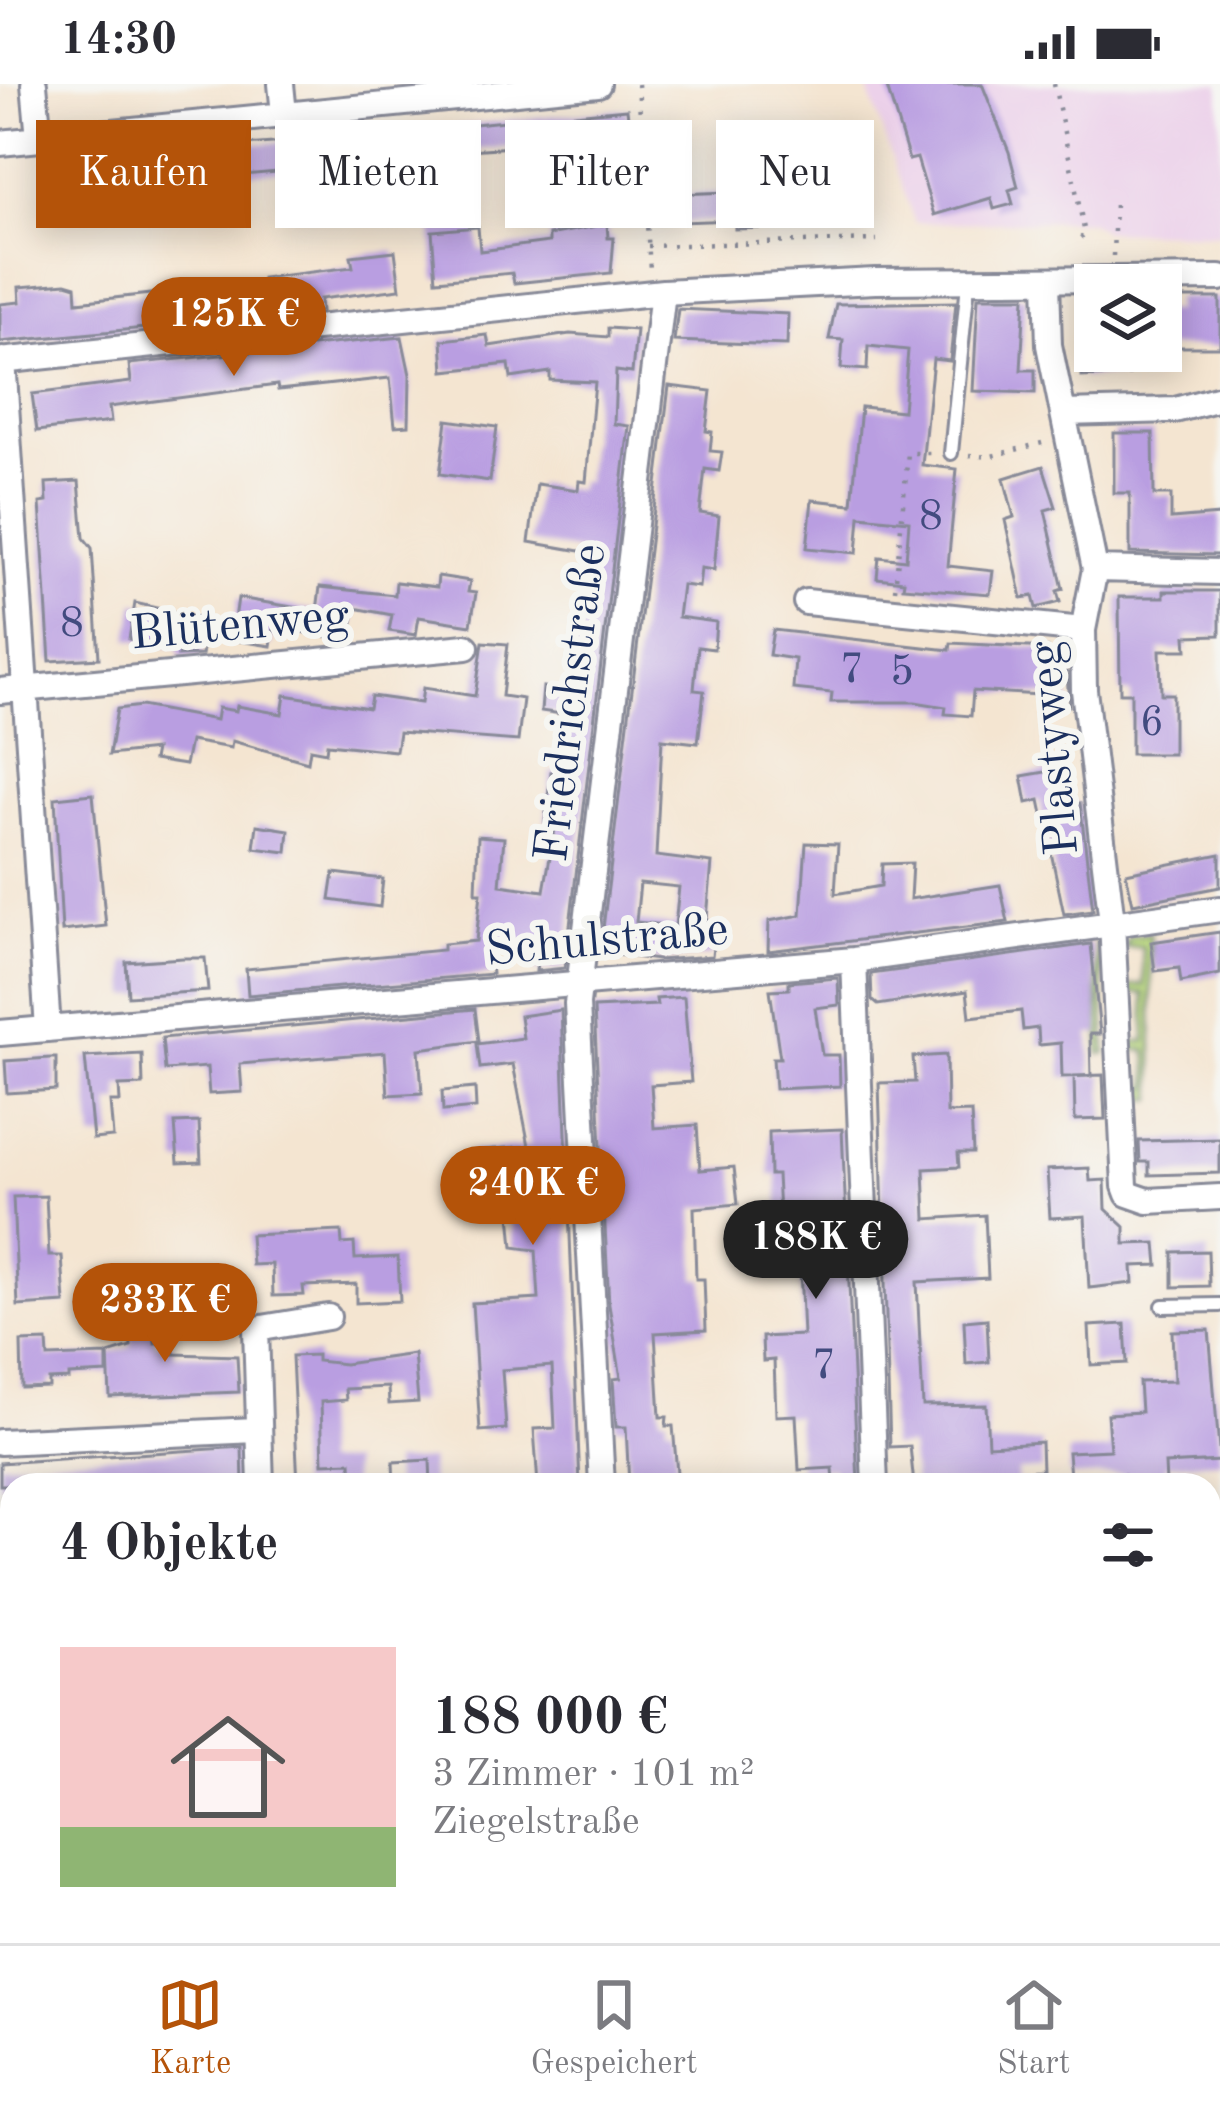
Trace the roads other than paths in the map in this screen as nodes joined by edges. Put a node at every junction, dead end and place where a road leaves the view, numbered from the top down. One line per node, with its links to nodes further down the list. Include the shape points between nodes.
1 (34, 84): 6 (street)
2 (281, 84): 5 (street)
3 (598, 84): 4 (street)
4 (529, 87): 5 (street)
5 (284, 114): 7 (street)
6 (37, 120)
7 (225, 120)
8 (36, 139): 9 (street)
9 (0, 143)
10 (1220, 278): 11 (street)
11 (1047, 281): 12 (street); 16 (street, Plastyweg, via 1049,345)
12 (968, 283): 13 (street); 17 (lane)
13 (663, 292): 14 (street); 27 (street, Friedrichstraße)
14 (1, 360): 23 (street)
15 (1220, 398): 16 (street)
16 (1066, 425): 18 (street, Plastyweg)
17 (951, 453)
18 (1095, 568): 19 (street); 21 (street, Plastyweg)
19 (1220, 572)
20 (806, 602): 21 (street)
21 (1083, 630): 25 (street, Plastyweg)
22 (466, 647): 23 (street, Blütenweg)
23 (11, 690): 28 (street)
24 (1220, 909): 25 (street, Schulstraße)
25 (1112, 922): 26 (street, Schulstraße); 30 (street, Plastyweg, via 1128,1194 1148,1201)
26 (854, 960): 27 (street, Schulstraße); 38 (street)
27 (581, 987): 28 (street, Schulstraße); 37 (street, Friedrichstraße)
28 (48, 1030): 29 (street, Schulstraße)
29 (0, 1033)
30 (1220, 1198)
31 (1220, 1305): 32 (lane)
32 (1163, 1306)
33 (328, 1317): 34 (street, via 256,1329)
34 (256, 1430): 35 (street); 36 (street)
35 (0, 1442)
36 (260, 1473)
37 (601, 1473)
38 (875, 1473)

